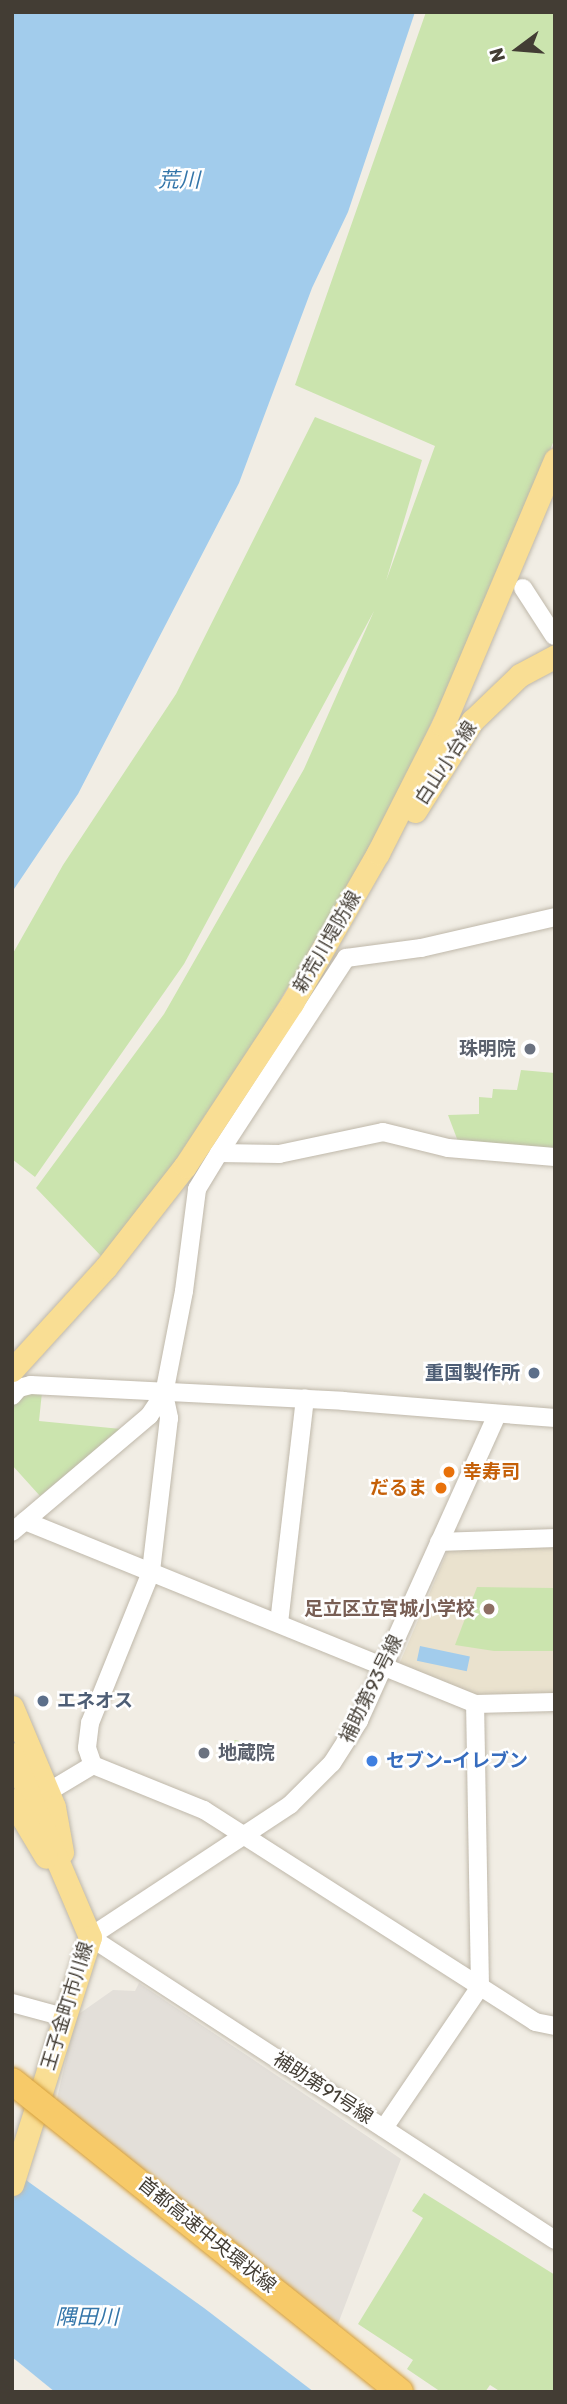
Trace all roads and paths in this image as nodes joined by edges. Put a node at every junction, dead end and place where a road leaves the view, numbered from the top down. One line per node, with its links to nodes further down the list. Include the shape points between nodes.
1 (555, 460): 6 (main road, 新荒川堤防線, via 470,666)
2 (523, 588): 3 (street)
3 (549, 616): 4 (street)
4 (554, 636)
5 (555, 656): 6 (main road, 白山小台線, via 507,685 472,721 420,804)
6 (378, 853): 10 (main road, 新荒川堤防線, via 292,1003 185,1166 41,1341)
7 (555, 916): 8 (street, via 421,948 346,958)
8 (219, 1153): 9 (street, via 279,1154 383,1132 448,1147); 11 (street, via 197,1189)
9 (555, 1157)
10 (14, 1385): 11 (street)
11 (164, 1394): 12 (street); 15 (street, via 149,1416); 18 (street, via 169,1418)
12 (305, 1398): 13 (street); 19 (street)
13 (496, 1417): 14 (street); 17 (street, 補助第93号線)
14 (555, 1418)
15 (19, 1527): 18 (street)
16 (555, 1538): 17 (street)
17 (439, 1542): 20 (street, 補助第93号線)
18 (151, 1572): 19 (street); 25 (street, via 90,1723 87,1748)
19 (279, 1623): 20 (street)
20 (383, 1668): 22 (street); 28 (street, 補助第93号線, via 345,1745 320,1779)
21 (555, 1702): 22 (street)
22 (475, 1704): 31 (street)
23 (12, 1707): 26 (main road)
24 (12, 1754): 29 (main road, 王子金町市川線)
25 (93, 1765): 26 (street); 28 (street, via 204,1810)
26 (48, 1792): 29 (main road, via 62,1835)
27 (14, 1809): 29 (main road, via 37,1848)
28 (242, 1838): 30 (street, 補助第93号線); 31 (street)
29 (63, 1873): 30 (main road, 王子金町市川線)
30 (90, 1937): 33 (main road, 王子金町市川線); 39 (street, 補助第91号線)
31 (480, 1987): 34 (street, via 535,2021); 39 (street)
32 (12, 2003): 33 (street)
33 (64, 2017): 37 (main road, 王子金町市川線)
34 (555, 2026)
35 (12, 2067): 37 (street)
36 (12, 2081): 43 (highway, 首都高速中央環状線, bridge)
37 (41, 2088): 40 (main road, 王子金町市川線)
38 (12, 2090): 42 (highway, 首都高速中央環状線)
39 (384, 2128): 41 (street, 補助第91号線)
40 (12, 2184)
41 (555, 2240)
42 (391, 2392)
43 (400, 2392)

